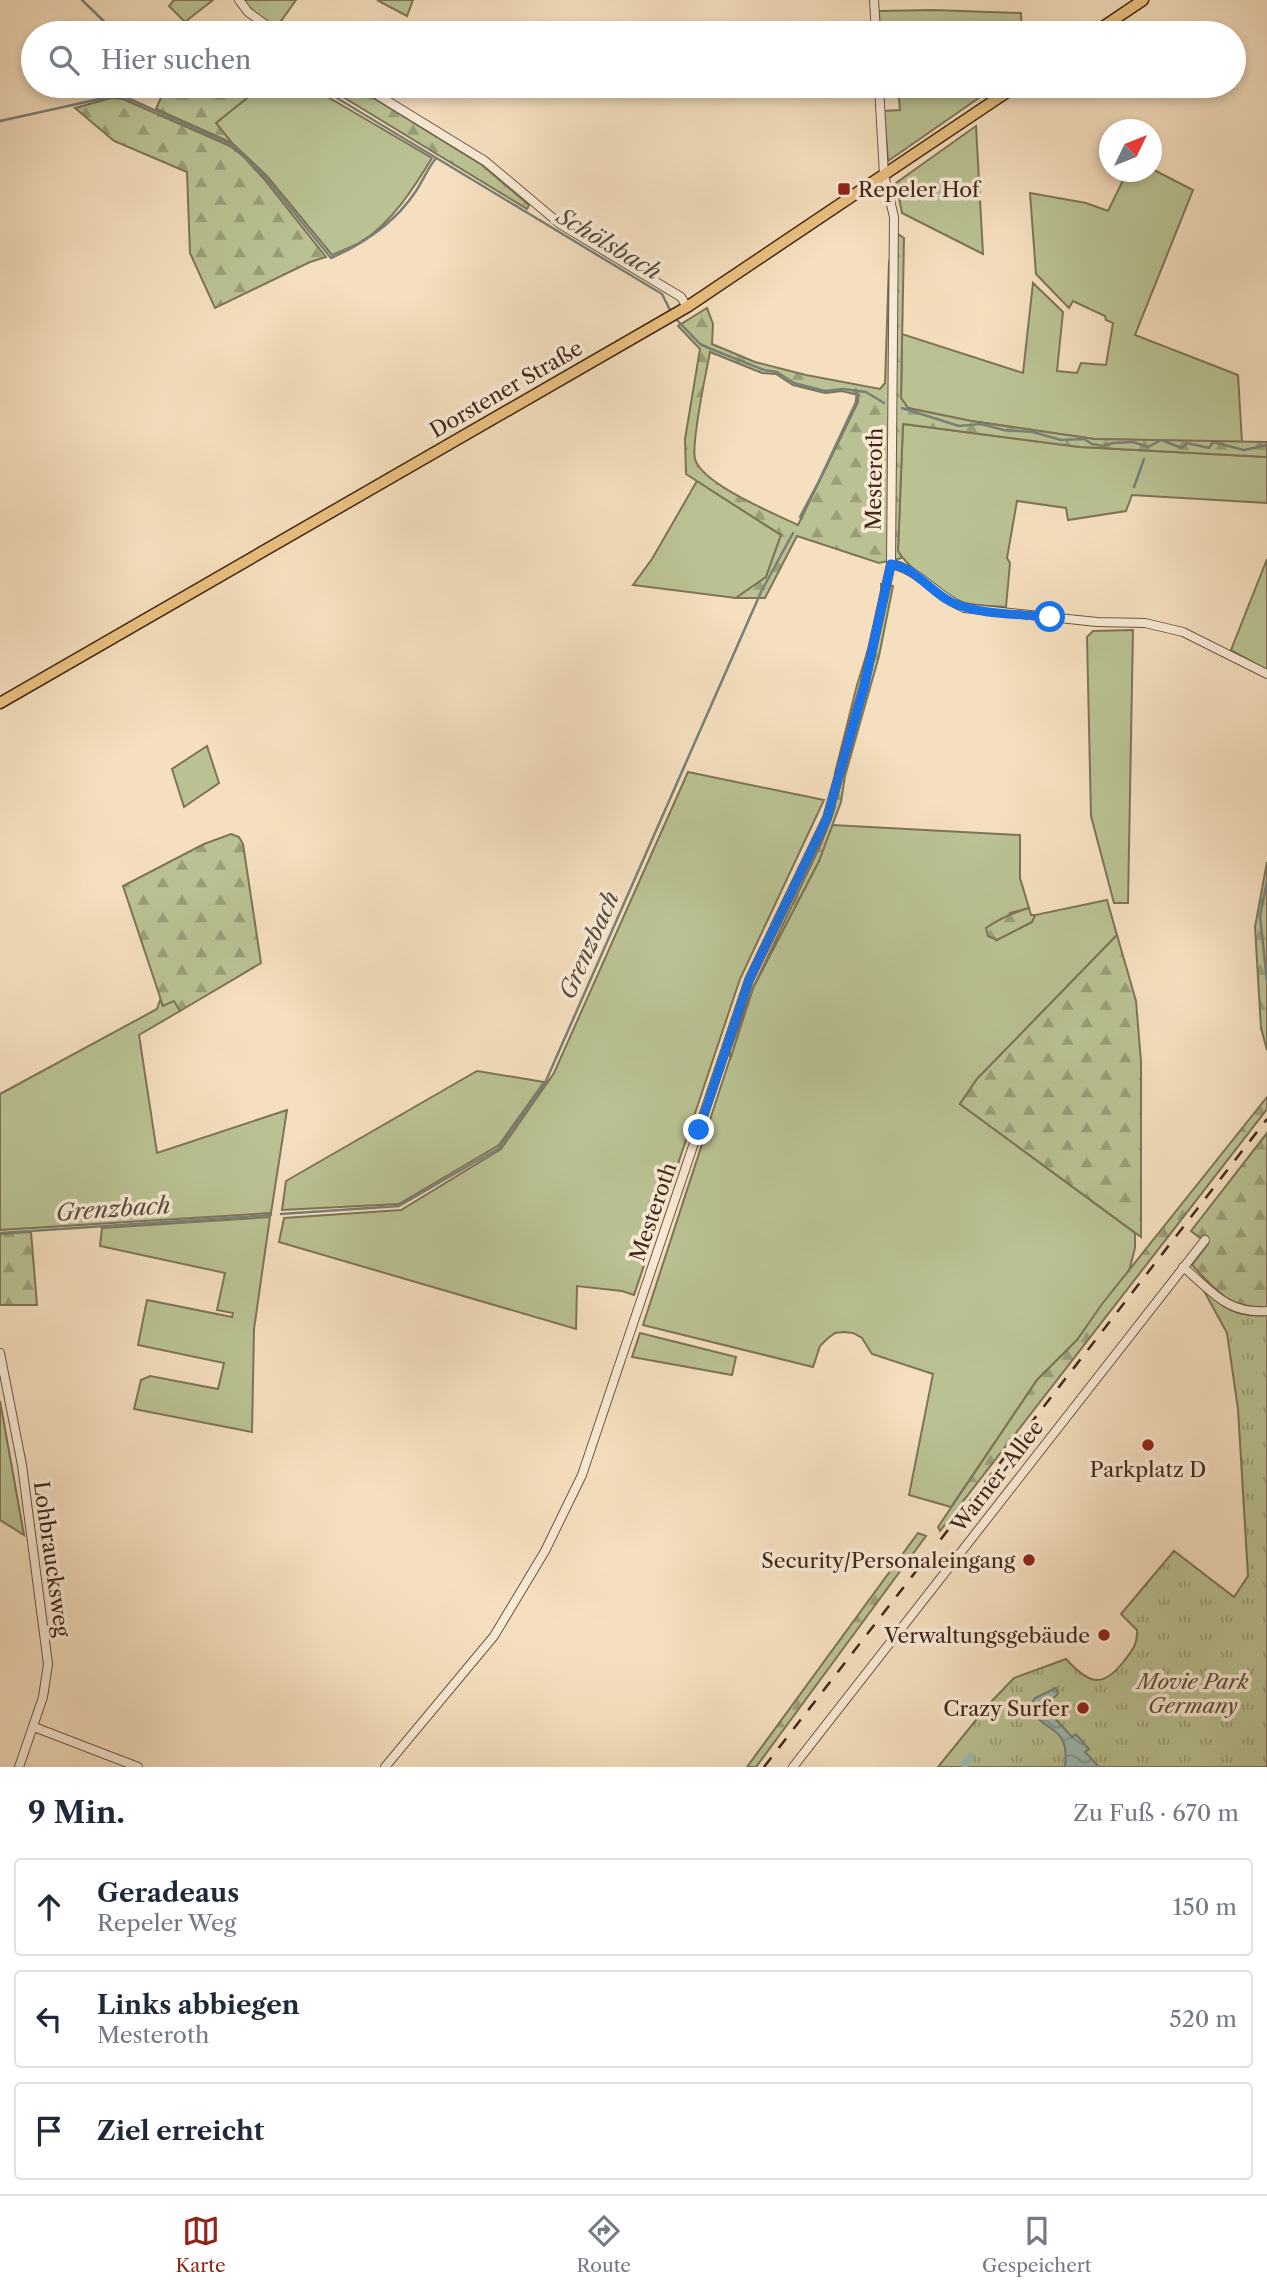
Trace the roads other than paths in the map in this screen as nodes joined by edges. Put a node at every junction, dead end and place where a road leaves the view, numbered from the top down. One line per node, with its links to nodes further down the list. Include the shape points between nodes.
1 (239, 0): 4 (street)
2 (874, 0): 5 (street)
3 (1143, 0): 6 (main road)
4 (260, 21)
5 (875, 21)
6 (1112, 21)
7 (383, 98): 11 (street, via 485,161 560,224 681,297)
8 (880, 98): 10 (street, Mesteroth)
9 (998, 98): 10 (main road, Dorstener Straße)
10 (884, 175): 11 (main road, Dorstener Straße); 12 (street, Mesteroth, via 894,217)
11 (678, 312): 14 (main road, Dorstener Straße)
12 (891, 564): 13 (street, via 909,570 964,608 1145,624 1183,632); 22 (street, Mesteroth, via 864,687 827,818 749,980 582,1475 545,1551 494,1636)
13 (1267, 674)
14 (0, 703)
15 (1205, 1240): 16 (street, Warner-Allee)
16 (1183, 1267): 17 (street, via 1233,1307); 23 (street, Warner-Allee)
17 (1267, 1311)
18 (0, 1353): 19 (street, Lohbraucksweg, via 22,1465 46,1640 43,1697)
19 (34, 1727): 20 (street, Lohbraucksweg); 21 (street)
20 (19, 1767)
21 (138, 1767)
22 (385, 1767)
23 (793, 1767)

